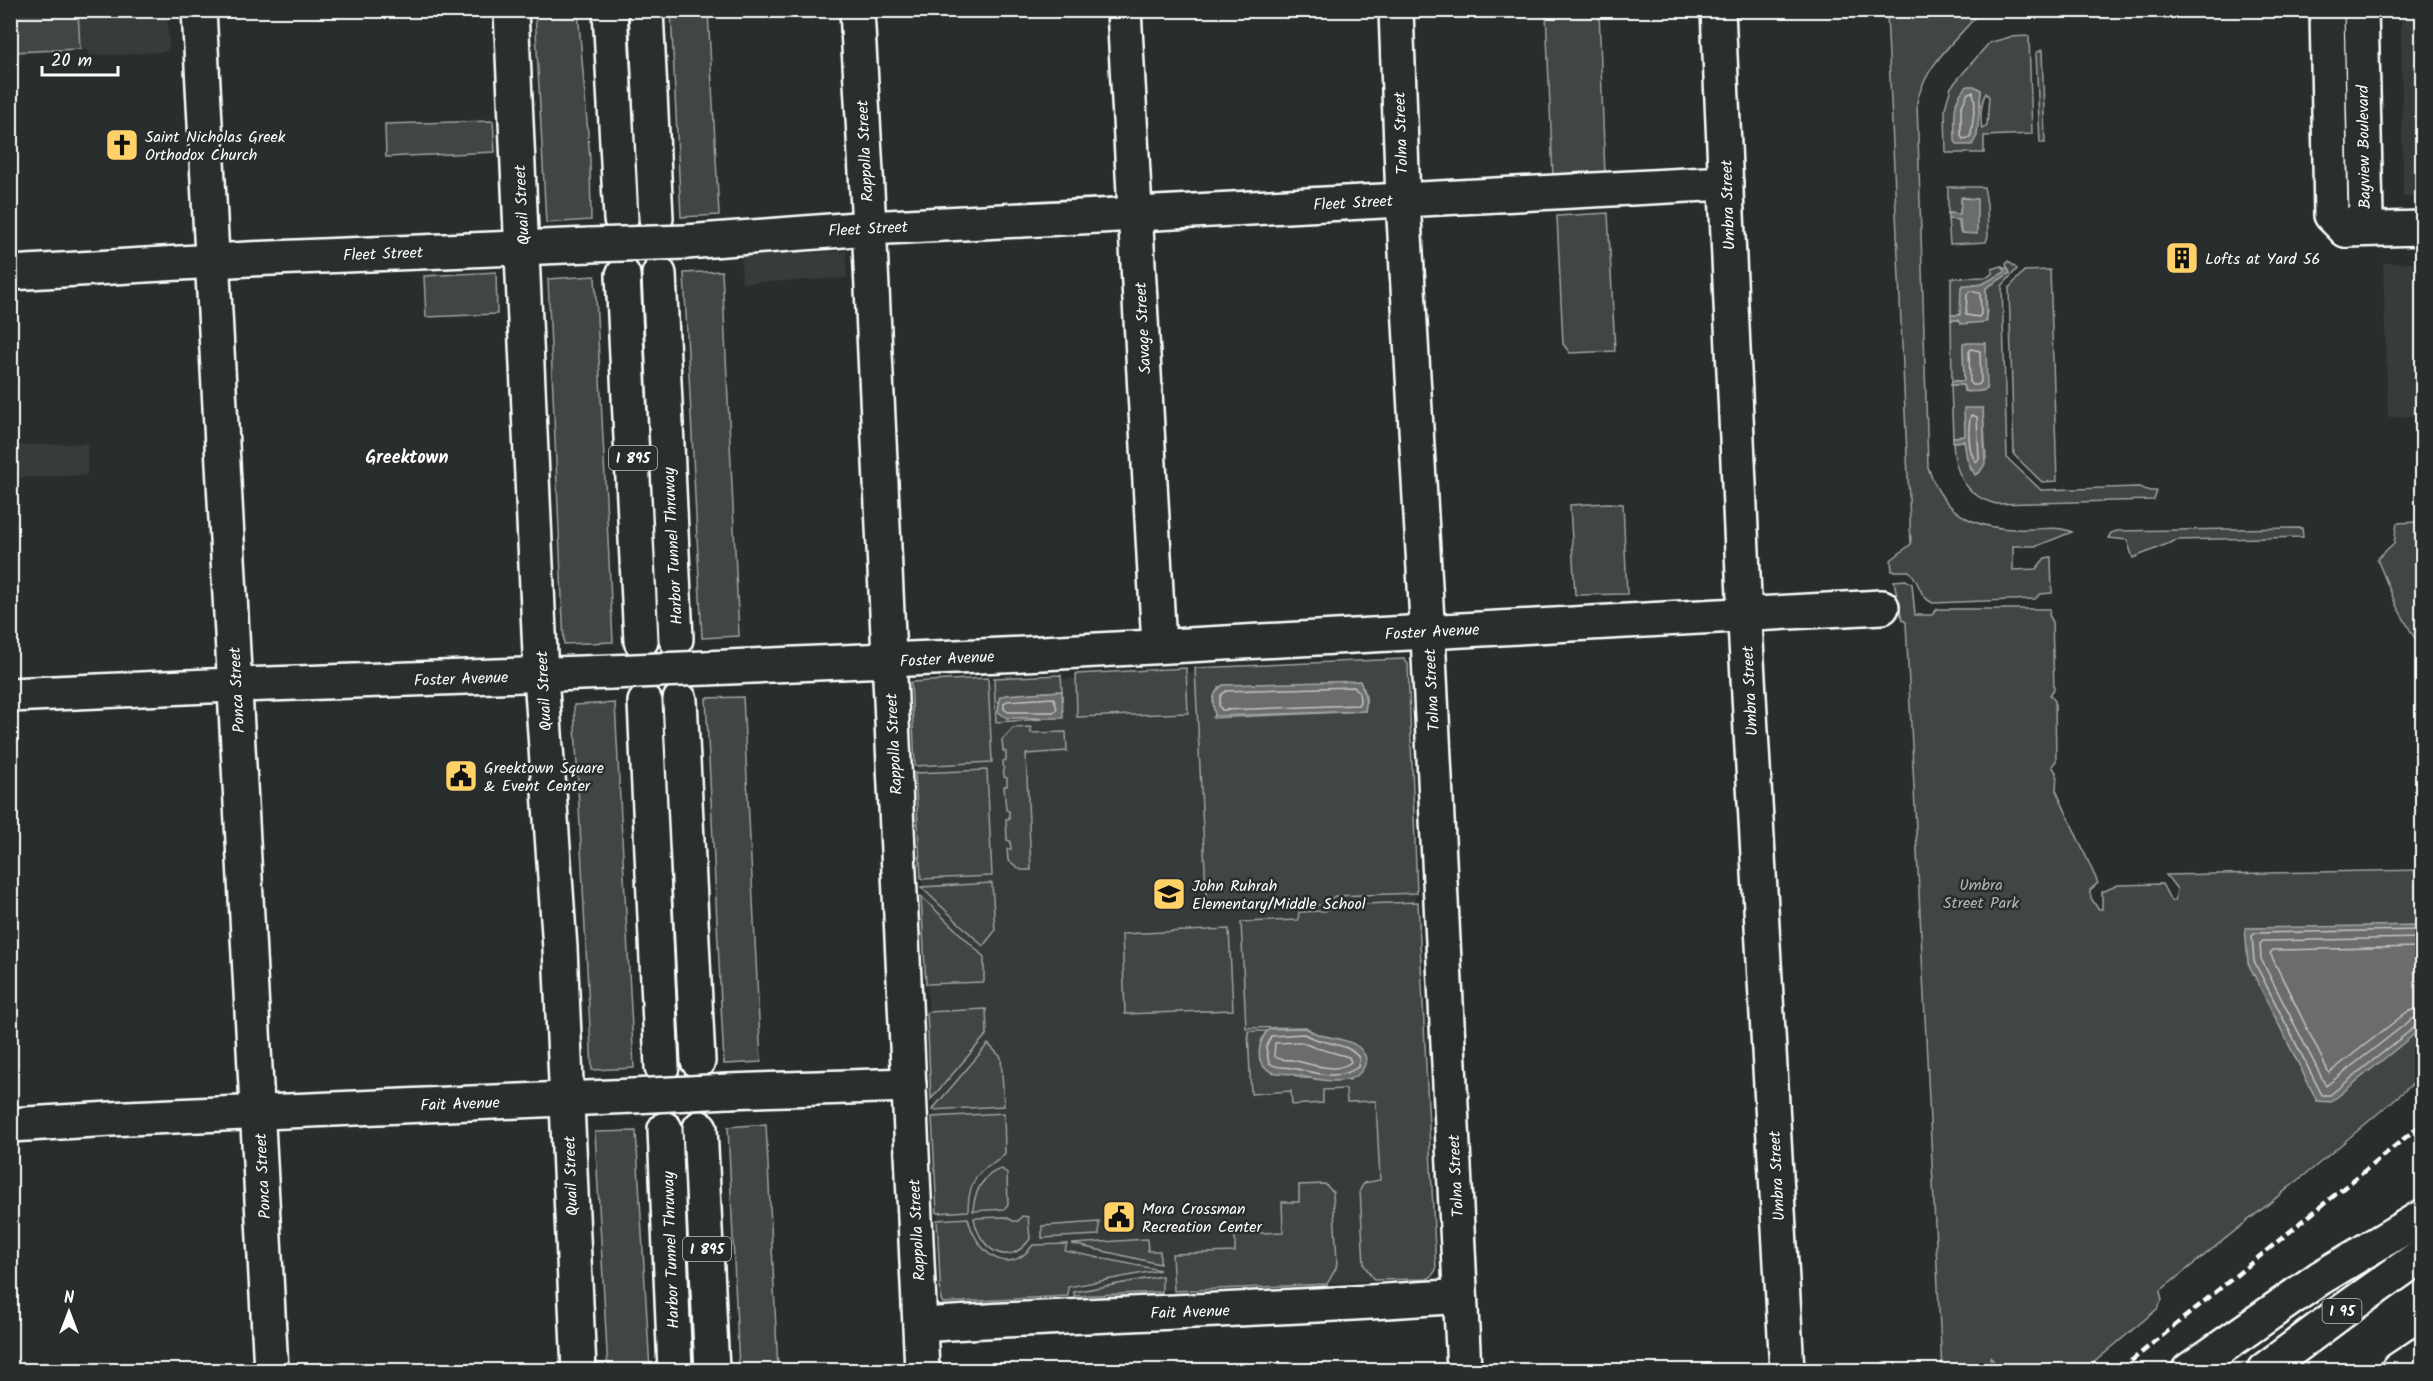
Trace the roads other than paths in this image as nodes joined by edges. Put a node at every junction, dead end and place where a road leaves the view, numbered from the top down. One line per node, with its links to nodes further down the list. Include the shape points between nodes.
1 (199, 10): 20 (main road, Ponca Street)
2 (512, 10): 19 (main road, Quail Street)
3 (610, 10): 15 (main road)
4 (646, 10): 14 (main road)
5 (856, 10): 16 (main road, Rappolla Street)
6 (1124, 10): 13 (main road, Savage Street)
7 (1395, 10): 12 (main road, Tolna Street)
8 (1718, 10): 11 (main road, Umbra Street)
9 (2327, 10): 18 (main road, Bayview Boulevard, via 2331,215)
10 (2361, 10): 18 (main road, Bayview Boulevard, via 2366,215)
11 (1726, 183): 12 (main road, Fleet Street); 25 (main road, Umbra Street)
12 (1403, 200): 13 (main road, Fleet Street); 26 (main road, Tolna Street)
13 (1136, 214): 16 (main road, Fleet Street); 29 (main road, Savage Street)
14 (656, 218)
15 (621, 219)
16 (868, 228): 19 (main road, Fleet Street, bridge, via 686,242); 30 (main road, Rappolla Street)
17 (2422, 228): 18 (main road)
18 (2346, 230)
19 (523, 247): 20 (main road, Fleet Street); 31 (main road, Quail Street)
20 (213, 261): 21 (main road, Fleet Street); 32 (main road, Ponca Street)
21 (10, 273)
22 (659, 274): 27 (main road, Harbor Tunnel Thruway / I 895)
23 (623, 275): 28 (main road, I 895)
24 (1882, 607): 25 (main road, Foster Avenue)
25 (1744, 614): 26 (main road, Foster Avenue); 55 (main road, Umbra Street)
26 (1428, 631): 29 (main road, Foster Avenue); 46 (main road, Tolna Street)
27 (676, 639)
28 (641, 640)
29 (1159, 646): 30 (main road, Foster Avenue)
30 (889, 660): 31 (main road, Foster Avenue, bridge); 38 (main road, Rappolla Street)
31 (541, 676): 32 (main road, Foster Avenue); 39 (main road, Quail Street)
32 (235, 685): 33 (main road, Foster Avenue); 40 (main road, Ponca Street)
33 (10, 695)
34 (680, 700): 36 (main road)
35 (645, 702): 37 (main road)
36 (698, 1061)
37 (662, 1067)
38 (909, 1085): 39 (main road, Fait Avenue, bridge); 47 (main road, Rappolla Street)
39 (568, 1099): 40 (main road, Fait Avenue); 50 (main road, Quail Street)
40 (258, 1112): 41 (main road, Fait Avenue); 49 (main road, Ponca Street)
41 (10, 1125)
42 (700, 1128): 52 (main road, I 895)
43 (665, 1129): 51 (main road, Harbor Tunnel Thruway / I 895)
44 (2422, 1217): 56 (main road, via 2320,1278)
45 (2422, 1255): 57 (main road, I 95)
46 (1460, 1296): 47 (main road, Fait Avenue); 54 (main road, Tolna Street)
47 (920, 1325): 53 (main road, Rappolla Street)
48 (2422, 1354): 58 (main road)
49 (271, 1371)
50 (579, 1371)
51 (675, 1371)
52 (712, 1371)
53 (922, 1371)
54 (1464, 1371)
55 (1787, 1371)
56 (2189, 1371)
57 (2264, 1371)
58 (2398, 1371)

